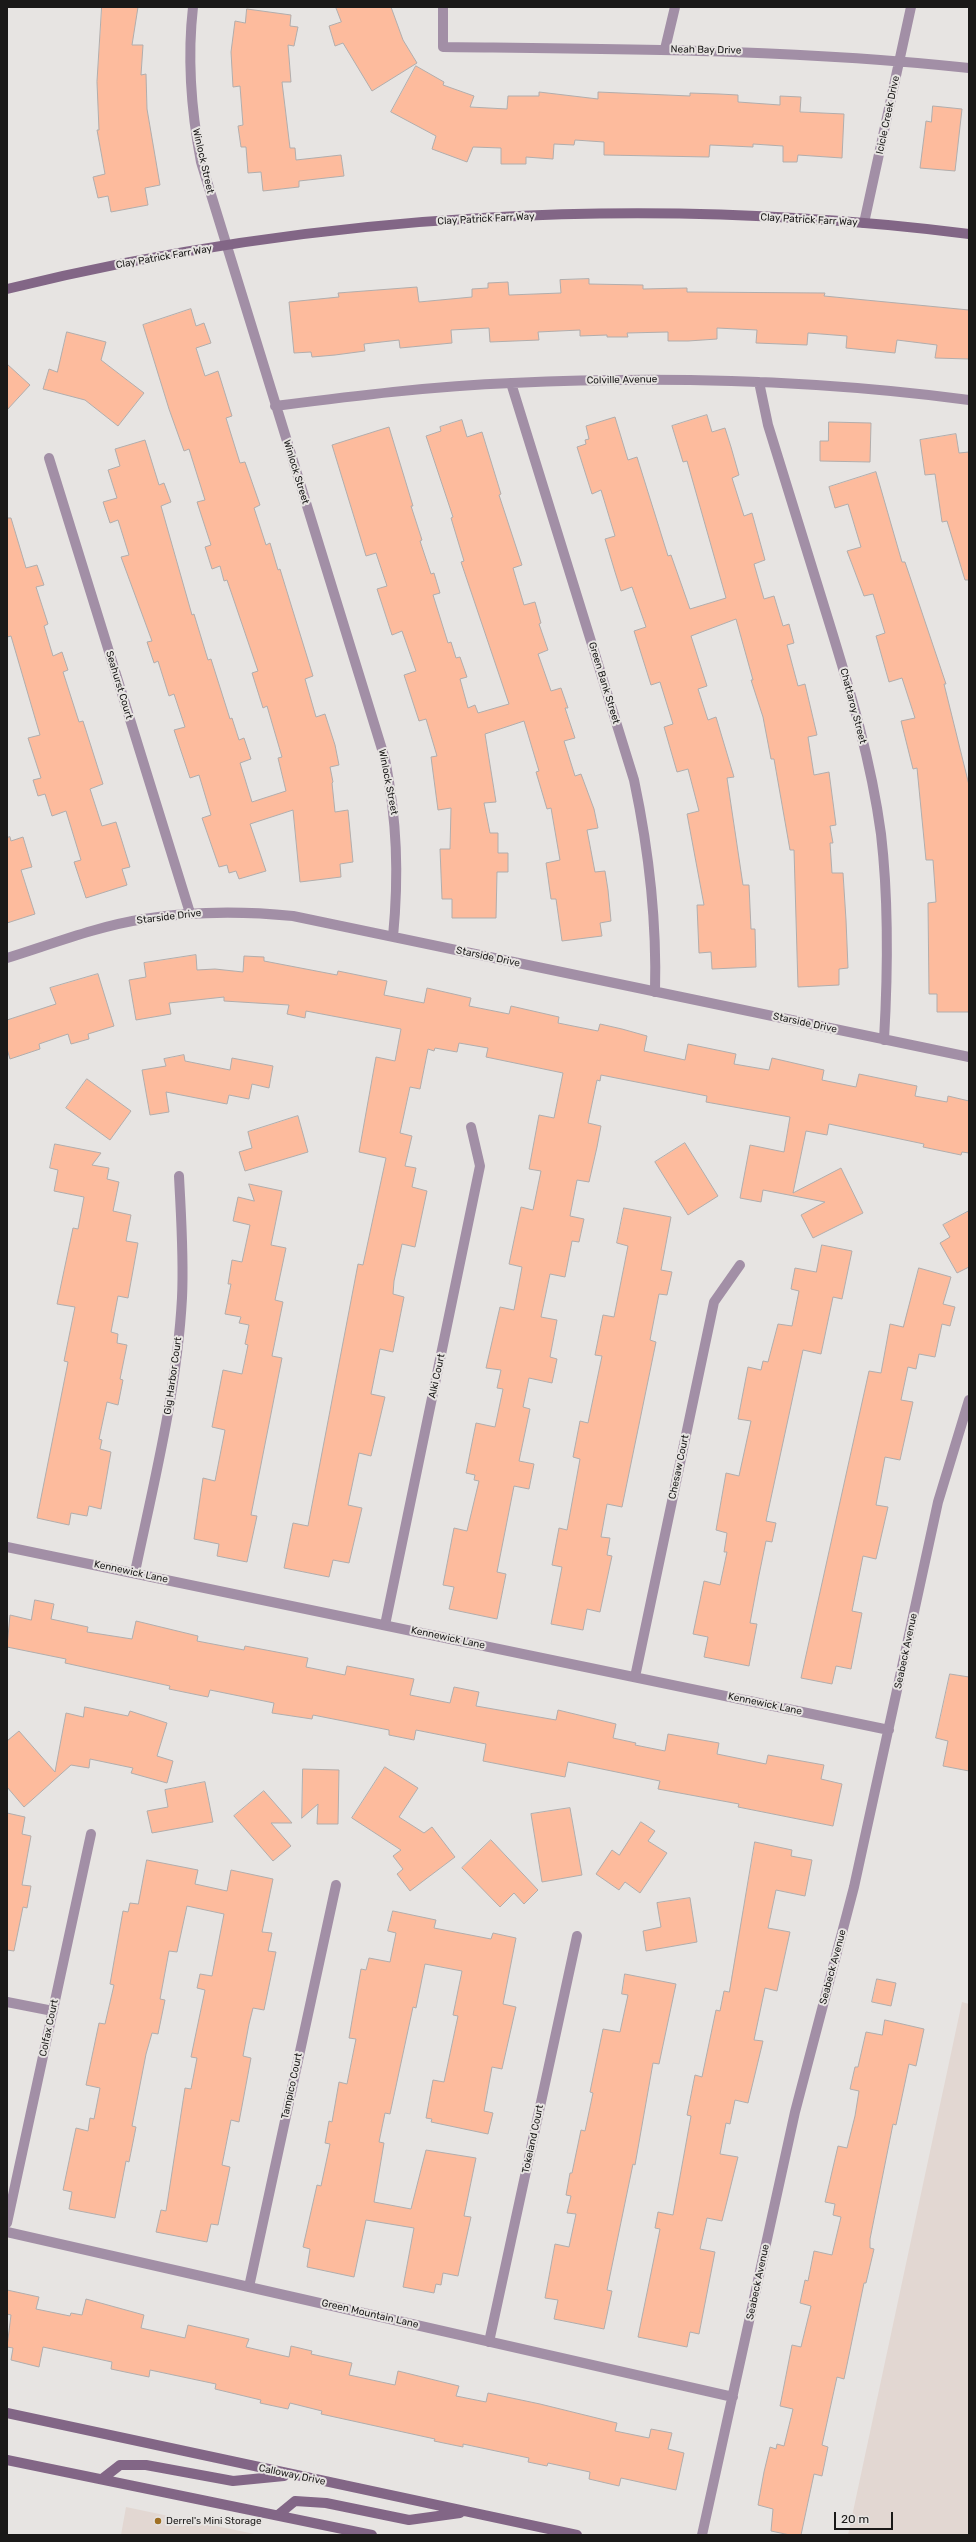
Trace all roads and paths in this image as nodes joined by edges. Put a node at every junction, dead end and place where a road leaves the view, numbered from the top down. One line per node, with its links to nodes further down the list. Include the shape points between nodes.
1 (193, 7): 10 (street, Winlock Street, via 190,77 194,124 201,162)
2 (443, 7): 5 (street, Neah Bay Drive, via 443,47)
3 (675, 7): 5 (street)
4 (911, 7): 6 (street, Icicle Creek Drive)
5 (665, 49): 6 (street, Neah Bay Drive, via 758,51)
6 (900, 60): 7 (street, Neah Bay Drive); 8 (street, Icicle Creek Drive)
7 (969, 68)
8 (864, 223): 9 (main road, Clay Patrick Farr Way); 10 (main road, Clay Patrick Farr Way, via 778,217 634,214 538,216 359,229)
9 (969, 234)
10 (226, 246): 11 (main road, Clay Patrick Farr Way, via 131,262); 15 (street, Winlock Street)
11 (7, 289)
12 (512, 382): 13 (street, Colville Avenue, via 648,379); 15 (street, Colville Avenue, via 402,391); 20 (street, Green Bank Street, via 634,780 647,838 654,897)
13 (758, 382): 14 (street, Colville Avenue, via 852,388); 21 (street, Chattaroy Street, via 768,425 856,709 870,771 887,897 888,960)
14 (969, 400)
15 (275, 406): 18 (street, Winlock Street, via 385,759 397,836 398,890)
16 (49, 458): 17 (street, Seahurst Court)
17 (190, 913): 18 (street, Starside Drive, via 246,912 293,916); 19 (street, Starside Drive, via 143,919 106,928)
18 (393, 937): 20 (street, Starside Drive)
19 (7, 958)
20 (655, 992): 21 (street, Starside Drive)
21 (884, 1040): 22 (street, Starside Drive)
22 (969, 1057)
23 (471, 1127): 29 (street, Alki Court, via 480,1166)
24 (179, 1176): 28 (street, Gig Harbor Court, via 182,1298 176,1360 167,1421)
25 (740, 1265): 30 (street, Chesaw Court, via 714,1302)
26 (969, 1400): 31 (street, Seabeck Avenue, via 938,1502)
27 (7, 1547): 28 (street, Kennewick Lane)
28 (135, 1572): 29 (street, Kennewick Lane)
29 (385, 1625): 30 (street, Kennewick Lane)
30 (635, 1677): 31 (street, Kennewick Lane)
31 (889, 1730): 41 (street, Seabeck Avenue, via 854,1887 795,2112)
32 (91, 1834): 36 (street, Colfax Court)
33 (336, 1885): 39 (street, Tampico Court)
34 (577, 1936): 40 (street, Tokeland Court)
35 (7, 2002): 36 (street)
36 (53, 2011): 37 (street, Colfax Court)
37 (7, 2223)
38 (7, 2232): 39 (street, Green Mountain Lane)
39 (249, 2287): 40 (street, Green Mountain Lane)
40 (489, 2342): 41 (street, Green Mountain Lane)
41 (733, 2397): 50 (street, Seabeck Avenue)
42 (7, 2413): 44 (main road, Calloway Drive)
43 (7, 2460): 45 (main road)
44 (294, 2476): 45 (main road, via 233,2481 146,2465 120,2465); 46 (main road, Calloway Drive)
45 (102, 2479): 47 (main road)
46 (468, 2512): 47 (main road, via 409,2520 326,2504 295,2501); 49 (main road, Calloway Drive)
47 (278, 2515): 48 (main road)
48 (372, 2535)
49 (577, 2535)
50 (702, 2535)

